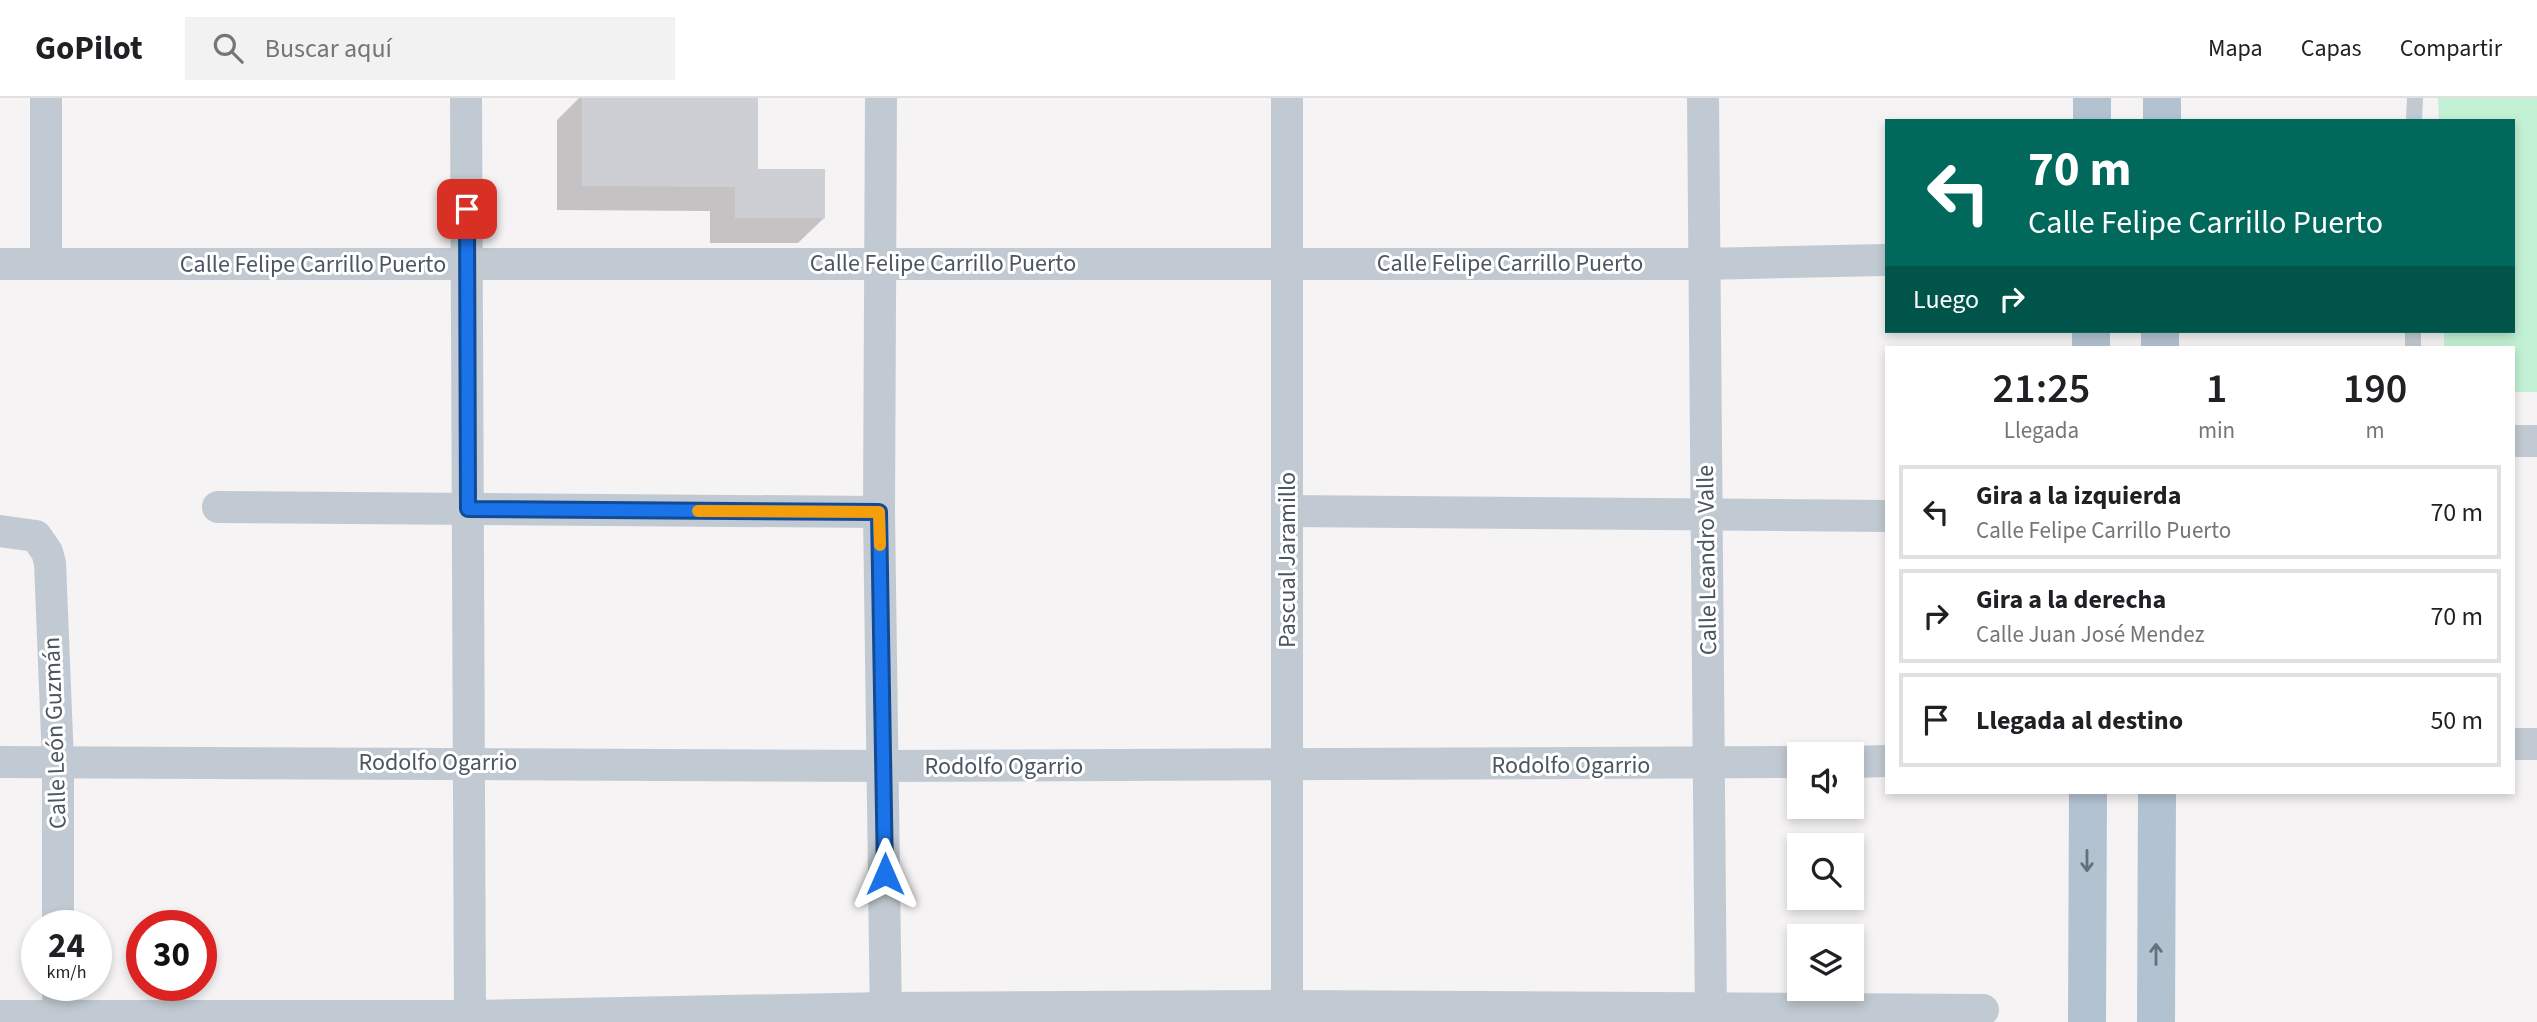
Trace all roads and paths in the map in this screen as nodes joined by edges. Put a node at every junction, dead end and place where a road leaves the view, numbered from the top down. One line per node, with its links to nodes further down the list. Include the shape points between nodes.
1 (46, 98): 13 (street)
2 (466, 98): 17 (street)
3 (881, 98): 14 (street)
4 (1287, 98): 15 (street, Pascual Jaramillo)
5 (1703, 98): 18 (street, Calle Leandro Valle)
6 (2092, 98): 9 (main road)
7 (2162, 98): 10 (main road)
8 (2415, 98): 11 (lane)
9 (2092, 119)
10 (2162, 119)
11 (2414, 119)
12 (1885, 260): 18 (street, Calle Felipe Carrillo Puerto)
13 (46, 263): 16 (street, Calle Felipe Carrillo Puerto); 17 (street, Calle Felipe Carrillo Puerto)
14 (880, 263): 15 (street, Calle Felipe Carrillo Puerto); 17 (street, Calle Felipe Carrillo Puerto); 24 (street)
15 (1287, 263): 18 (street, Calle Felipe Carrillo Puerto); 23 (street, Pascual Jaramillo)
16 (0, 264)
17 (468, 264): 22 (street)
18 (1702, 264): 25 (street, Calle Leandro Valle)
19 (2515, 441): 20 (street)
20 (2537, 441)
21 (218, 507): 22 (street)
22 (468, 509): 24 (street); 33 (street)
23 (1287, 511): 25 (street); 38 (street, Pascual Jaramillo)
24 (879, 512): 37 (street)
25 (1706, 516): 26 (street); 36 (street, Calle Leandro Valle)
26 (1885, 516)
27 (0, 531): 32 (street, Calle León Guzmán, via 26,532 42,541 50,563)
28 (2515, 744): 29 (street)
29 (2537, 744)
30 (1885, 761): 35 (street)
31 (0, 762): 32 (street, Rodolfo Ogarrio)
32 (58, 762): 33 (street, Rodolfo Ogarrio); 41 (street, Calle León Guzmán)
33 (469, 762): 37 (street, Rodolfo Ogarrio); 48 (street)
34 (1787, 762): 36 (street, Rodolfo Ogarrio)
35 (1864, 762)
36 (1710, 764): 38 (street, Rodolfo Ogarrio); 45 (street, Calle Leandro Valle)
37 (885, 766): 38 (street, Rodolfo Ogarrio); 46 (street)
38 (1289, 766): 44 (street, Pascual Jaramillo)
39 (2088, 794): 49 (main road, one-way to 49)
40 (2157, 794): 50 (main road, one-way to 40)
41 (58, 910)
42 (58, 1008): 47 (street); 48 (street)
43 (1983, 1010): 45 (street)
44 (1287, 1014): 45 (street); 46 (street)
45 (1711, 1014)
46 (886, 1015): 48 (street)
47 (0, 1016)
48 (470, 1019)
49 (2087, 1022)
50 (2156, 1022)

